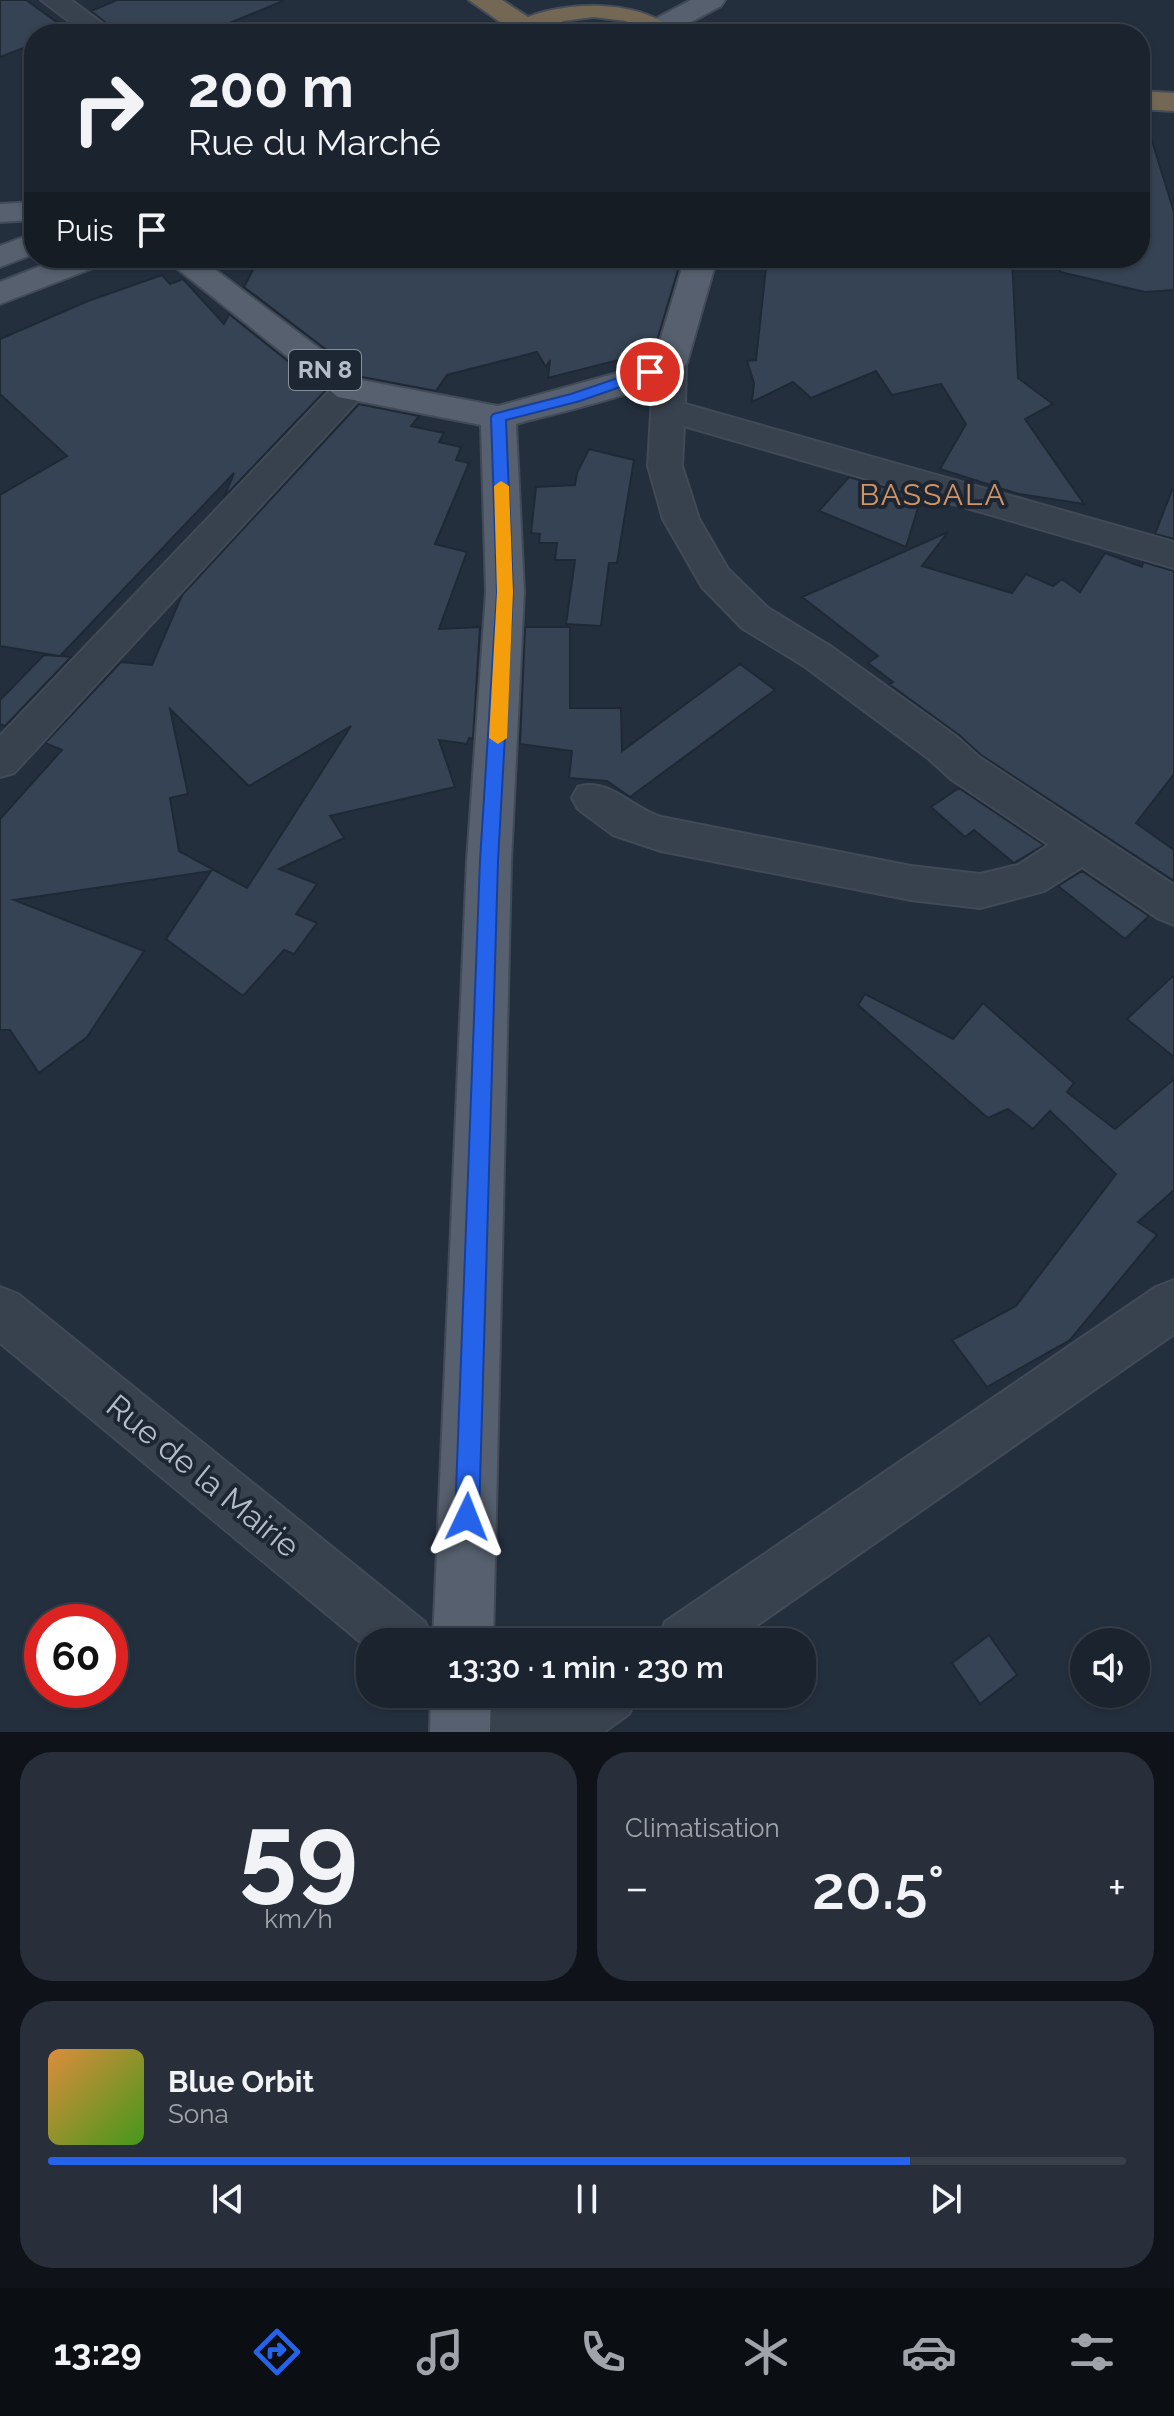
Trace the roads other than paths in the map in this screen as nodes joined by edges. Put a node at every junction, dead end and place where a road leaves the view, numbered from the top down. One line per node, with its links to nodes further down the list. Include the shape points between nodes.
1 (54, 0): 6 (street)
2 (483, 0): 7 (highway)
3 (711, 0): 10 (main road)
4 (561, 5): 5 (highway); 8 (highway)
5 (638, 6): 9 (highway)
6 (89, 24)
7 (516, 24)
8 (537, 24)
9 (653, 24)
10 (672, 24)
11 (1150, 101): 12 (highway)
12 (1174, 102)
13 (24, 212): 14 (main road)
14 (0, 213)
15 (24, 242): 16 (main road)
16 (0, 243)
17 (24, 246): 18 (main road)
18 (0, 257)
19 (65, 268): 22 (main road)
20 (193, 268): 24 (main road, RN 8)
21 (698, 268): 23 (main road)
22 (0, 294)
23 (670, 363): 25 (street); 26 (main road, via 629,381)
24 (350, 389): 26 (main road, RN 8); 28 (street)
25 (670, 411): 27 (street); 30 (street, via 665,466 681,519 715,578 755,618 817,656)
26 (498, 417): 35 (main road, via 505,592 489,861)
27 (1174, 555)
28 (0, 762)
29 (592, 798): 30 (street, via 628,823 661,834 911,883 980,891 1029,879)
30 (1080, 847): 31 (street)
31 (1174, 907)
32 (1174, 1304): 36 (street)
33 (0, 1311): 34 (street, Rue de la Mairie)
34 (388, 1628)
35 (463, 1628)
36 (705, 1628)
37 (461, 1708): 40 (main road)
38 (496, 1708): 41 (street)
39 (589, 1708): 42 (street)
40 (460, 1732)
41 (538, 1732)
42 (554, 1732)

